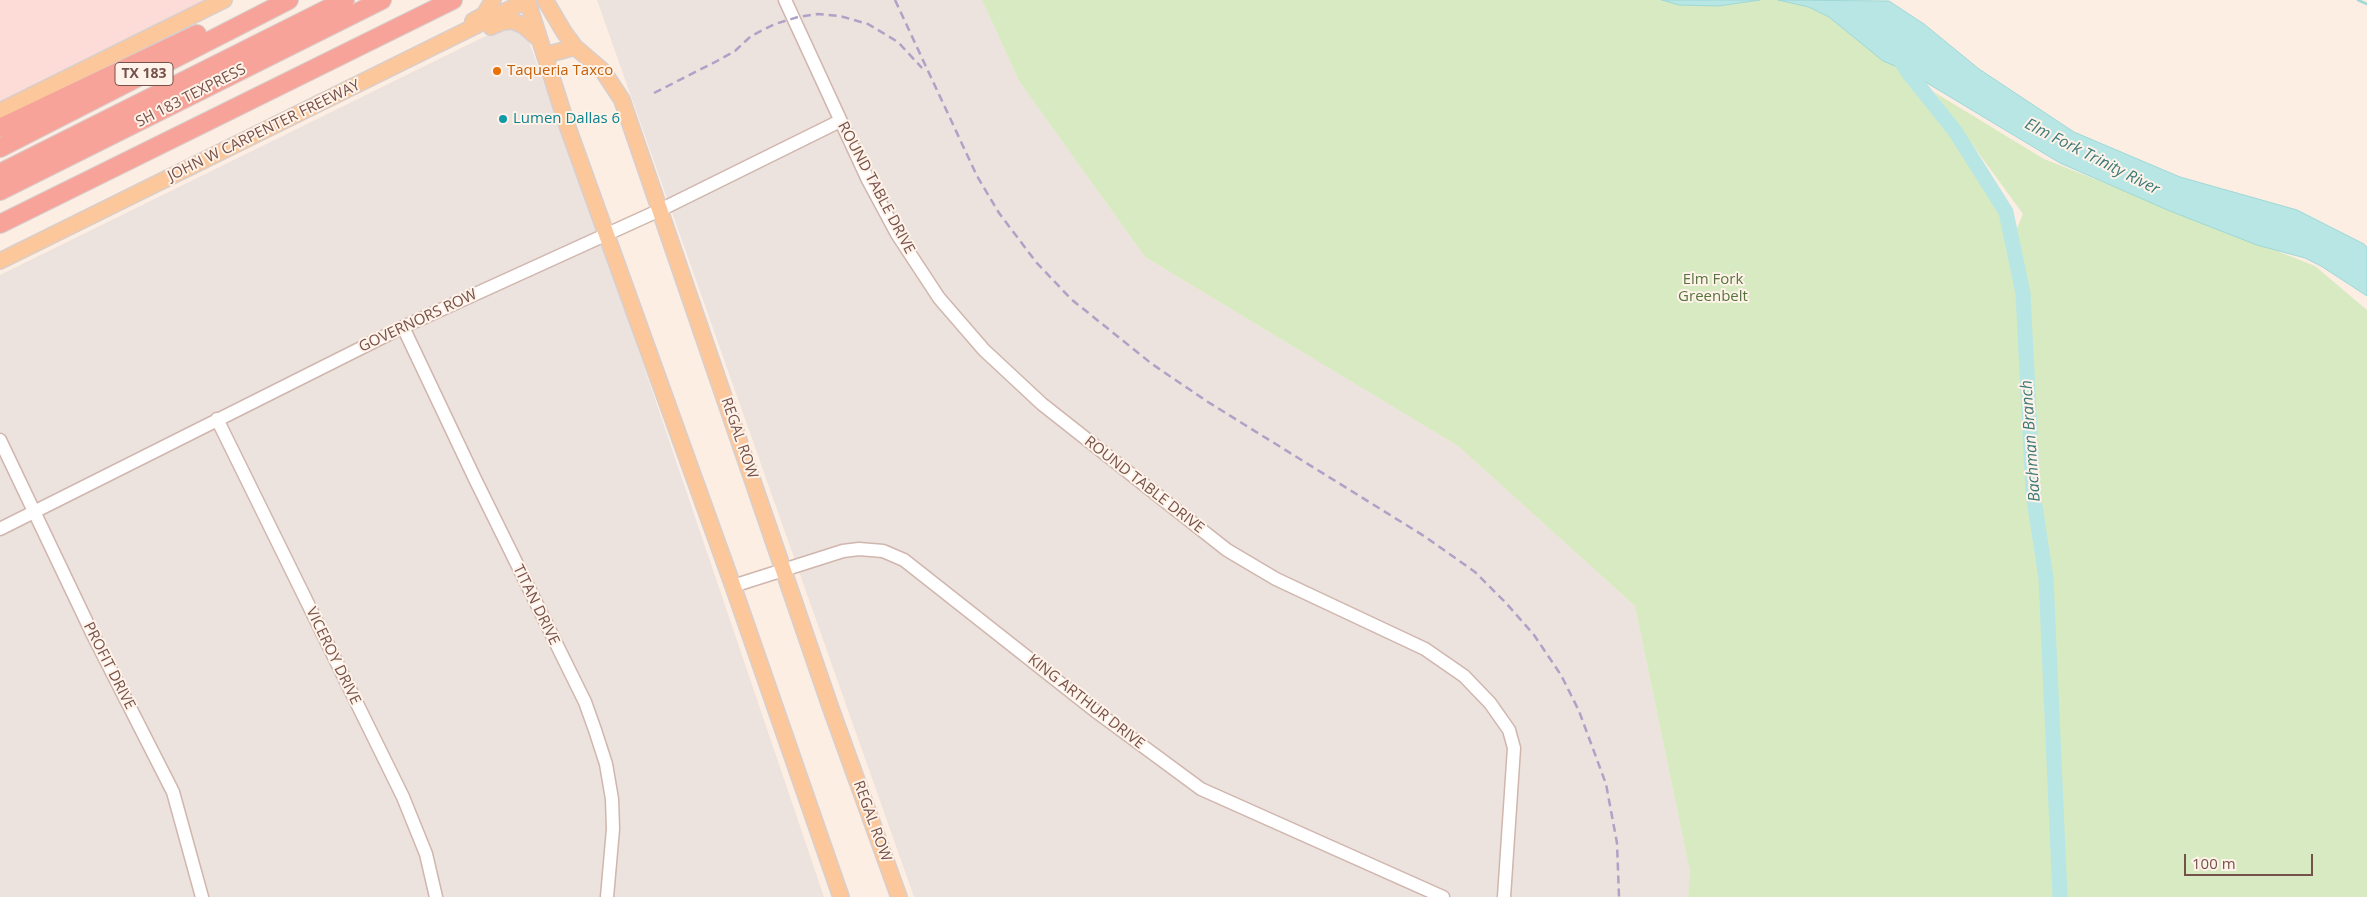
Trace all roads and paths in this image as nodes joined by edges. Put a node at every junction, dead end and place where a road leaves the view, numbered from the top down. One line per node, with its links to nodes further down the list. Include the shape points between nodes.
1 (224, 0): 13 (main road)
2 (288, 0): 15 (highway, via 254,6); 17 (highway, TX 183)
3 (345, 0): 18 (highway, SH 183 TEXPRESS)
4 (382, 0): 19 (highway, SH 183 TEXPRESS)
5 (453, 0): 16 (highway)
6 (493, 0): 10 (main road, via 484,15 455,31)
7 (527, 0): 10 (main road, JOHN W CARPENTER FREEWAY); 12 (main road)
8 (545, 0): 11 (main road, REGAL ROW)
9 (785, 0): 14 (street, ROUND TABLE DRIVE)
10 (447, 41): 12 (main road, via 464,40 502,22 513,21 524,26); 24 (main road, JOHN W CARPENTER FREEWAY)
11 (575, 47): 12 (main road); 20 (main road, REGAL ROW, via 603,71 622,100)
12 (543, 48): 22 (main road)
13 (0, 111)
14 (840, 120): 20 (street, GOVERNORS ROW); 38 (street, ROUND TABLE DRIVE, via 890,221 939,298 971,337 1027,391 1228,550 1276,579 1426,649 1454,668 1480,692 1506,725 1513,741)
15 (0, 128)
16 (164, 145): 21 (highway); 23 (highway)
17 (0, 148)
18 (0, 173)
19 (0, 191)
20 (660, 210): 22 (street, GOVERNORS ROW); 30 (main road, REGAL ROW)
21 (0, 224)
22 (606, 233): 25 (street, GOVERNORS ROW); 31 (main road)
23 (0, 236)
24 (0, 262)
25 (403, 327): 26 (street, GOVERNORS ROW); 34 (street, TITAN DRIVE, via 595,730 606,764 612,799 613,829)
26 (217, 419): 28 (street, GOVERNORS ROW); 33 (street, VICEROY DRIVE, via 404,797 426,854)
27 (0, 440): 28 (street, PROFIT DRIVE)
28 (34, 512): 29 (street, GOVERNORS ROW); 32 (street, PROFIT DRIVE, via 174,792)
29 (0, 529)
30 (785, 570): 31 (street, KING ARTHUR DRIVE); 36 (main road, REGAL ROW); 37 (street, KING ARTHUR DRIVE, via 862,548 882,551 904,560 1201,789)
31 (733, 586): 35 (main road)
32 (202, 897)
33 (436, 897)
34 (607, 897)
35 (841, 897)
36 (899, 897)
37 (1443, 897)
38 (1504, 897)

